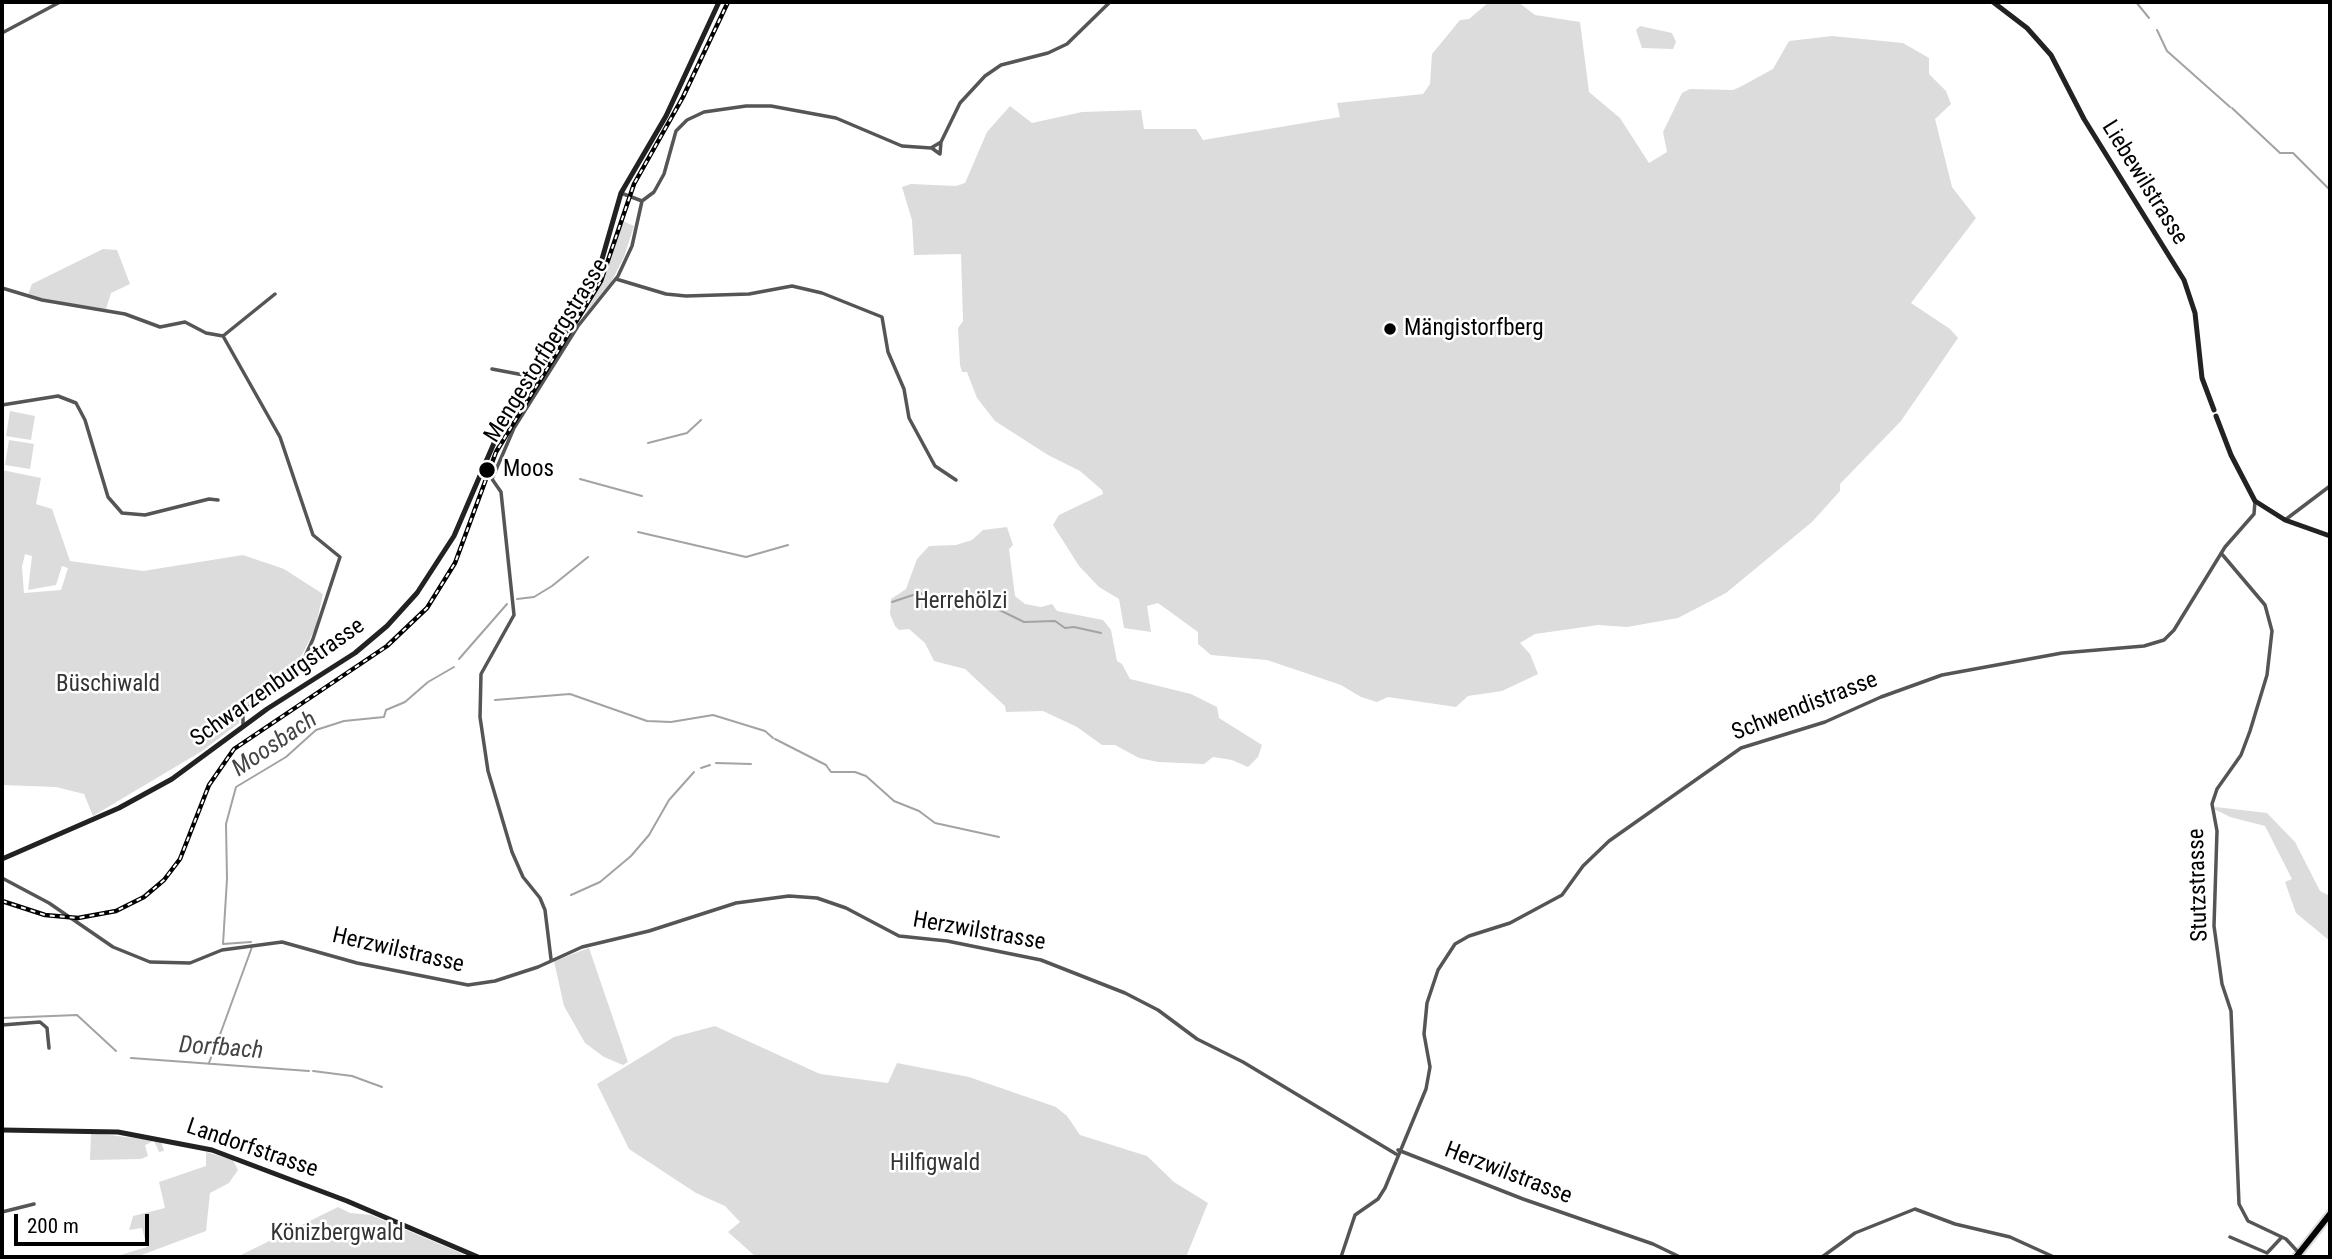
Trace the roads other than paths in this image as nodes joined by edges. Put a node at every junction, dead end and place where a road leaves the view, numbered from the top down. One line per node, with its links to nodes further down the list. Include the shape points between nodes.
1 (60, 2): 5 (street)
2 (719, 2): 8 (main road, Schwarzenburgstrasse, via 666,116)
3 (1110, 2): 6 (street, via 1067,44 1001,65 985,76 960,103)
4 (1993, 2): 20 (main road, Liebewilstrasse, via 2027,28 2051,55 2084,119 2184,281 2194,313 2202,378 2231,455)
5 (2, 33)
6 (942, 142): 7 (street); 7 (street, via 940,153)
7 (931, 148): 9 (street, Mengestorfbergstrasse, via 902,146 836,118 784,108 753,105 715,110 693,116 679,127 660,182)
8 (621, 193): 9 (street); 15 (main road, Schwarzenburgstrasse, via 597,276)
9 (642, 201): 10 (street, Mengestorfbergstrasse, via 630,251)
10 (616, 279): 17 (street, via 686,296 749,294 792,286 882,317 909,418 935,466); 29 (street, Mengestorfbergstrasse, via 578,326 514,428 492,479 501,492 514,615 481,674 480,717 488,771 512,852 545,910)
11 (2, 288): 13 (street, via 130,315 158,327 185,322)
12 (275, 294): 13 (street)
13 (223, 336): 26 (street, via 279,437 313,535 340,557 302,663 261,693 243,715)
14 (492, 369): 15 (street)
15 (534, 377): 26 (main road, Schwarzenburgstrasse, via 487,456 450,543 417,593 355,653)
16 (2, 405): 19 (street, via 44,397 76,403 108,498 121,513 145,515)
17 (956, 480)
18 (2330, 486): 23 (street)
19 (218, 500)
20 (2255, 501): 21 (main road, Liebewilstrasse); 22 (street)
21 (2267, 510): 22 (street); 23 (main road, Liebewilstrasse)
22 (2254, 514): 25 (street, Schwendistrasse)
23 (2285, 520): 24 (main road, Liebewilstrasse)
24 (2330, 536)
25 (2221, 553): 33 (street, Schwendistrasse, via 2164,640 1950,673 1825,722 1741,748 1609,841 1557,899 1510,923 1461,940 1445,957 1430,991 1424,1024 1429,1080); 38 (street, Stutzstrasse, via 2265,605 2272,631 2267,676 2250,731 2213,799 2217,831 2214,922 2222,984 2231,1011 2240,1208 2253,1224)
26 (243, 726): 27 (main road, Schwarzenburgstrasse, via 140,798)
27 (2, 859)
28 (2, 878): 29 (street, Herzwilstrasse, via 49,903 113,947 160,964 190,963 222,950 282,942 468,985 495,981)
29 (551, 959): 33 (street, Herzwilstrasse, via 736,903 789,896 817,898 899,936 1041,960 1125,993)
30 (2, 1025): 31 (street, via 40,1022 47,1028)
31 (49, 1048)
32 (2, 1130): 40 (main road, Landorfstrasse, via 118,1132 212,1150)
33 (1397, 1152): 41 (street, Schwendistrasse, via 1383,1192 1353,1219); 42 (street, Herzwilstrasse)
34 (34, 1203): 35 (street)
35 (2, 1212)
36 (2330, 1214): 39 (main road)
37 (2230, 1237): 38 (street, via 2267,1253)
38 (2282, 1237): 39 (street, Stutzstrasse)
39 (2298, 1255)
40 (478, 1257)
41 (1341, 1257)
42 (1680, 1257)
43 (1822, 1257): 44 (street, via 1855,1233 1915,1209 2010,1237)
44 (2054, 1257)

